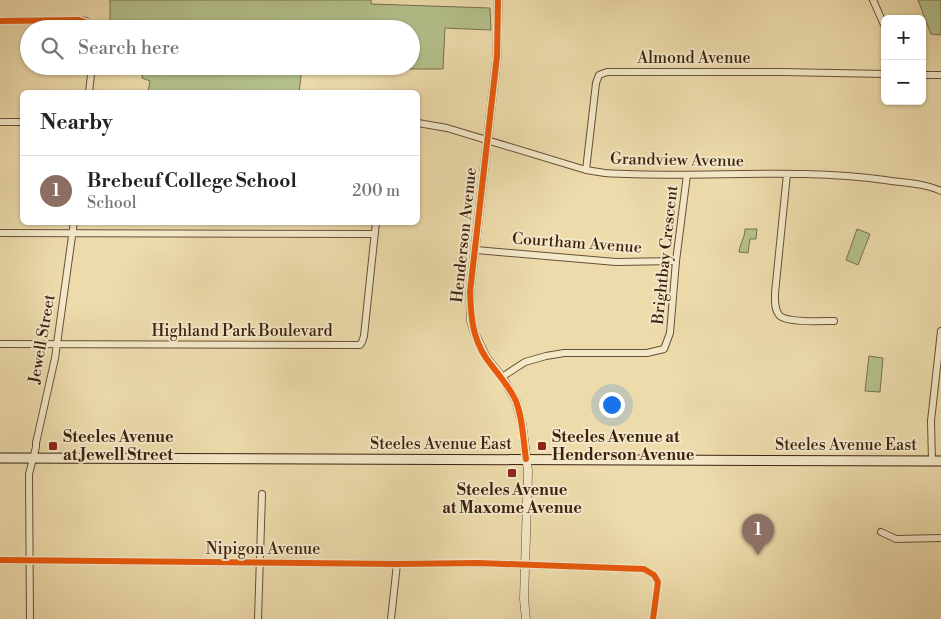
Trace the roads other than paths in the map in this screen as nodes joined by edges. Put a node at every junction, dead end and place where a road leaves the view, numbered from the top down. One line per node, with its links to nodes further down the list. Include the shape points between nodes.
1 (498, 0): 14 (street, Henderson Avenue, via 497,56)
2 (873, 0): 3 (street)
3 (881, 18)
4 (0, 21): 5 (street)
5 (20, 21)
6 (881, 74): 15 (street, Almond Avenue, via 607,72 599,75 596,83)
7 (91, 75): 10 (street)
8 (926, 75): 9 (street)
9 (941, 75)
10 (89, 90)
11 (0, 122): 12 (street)
12 (20, 122)
13 (420, 123): 14 (street, Grandview Avenue)
14 (488, 140): 15 (street, Grandview Avenue); 24 (street, Henderson Avenue)
15 (586, 170): 17 (street, Grandview Avenue)
16 (787, 174): 17 (street, Grandview Avenue); 18 (street, Grandview Avenue, via 857,176); 26 (street, via 775,293 777,311 788,320)
17 (687, 175): 25 (street, Brightbay Crescent)
18 (941, 191)
19 (73, 225): 22 (street, Jewell Street)
20 (376, 225): 23 (street, Highland Park Boulevard)
21 (0, 233): 22 (street)
22 (72, 233): 23 (street); 29 (street, Jewell Street)
23 (375, 234): 29 (street, Highland Park Boulevard, via 364,336 360,345)
24 (476, 250): 25 (street, Courtham Avenue, via 616,262); 30 (street, Henderson Avenue, via 470,292 471,321 480,348)
25 (676, 261): 30 (street, Brightbay Crescent, via 670,333 664,349 647,353 546,356 525,362)
26 (834, 321)
27 (941, 331): 34 (street, via 931,421)
28 (0, 344): 29 (street, Highland Park Boulevard)
29 (56, 344): 32 (street, Jewell Street)
30 (502, 377): 33 (street, Henderson Avenue, via 516,401)
31 (0, 458): 32 (main road, Steeles Avenue East)
32 (33, 458): 33 (main road, Steeles Avenue East); 39 (street, Jewell Street, via 28,474)
33 (526, 459): 34 (main road, Steeles Avenue East); 42 (street, Henderson Avenue)
34 (936, 461)
35 (262, 494): 40 (street)
36 (881, 532): 37 (street, via 896,538)
37 (941, 538)
38 (0, 560): 39 (street, Nipigon Avenue)
39 (30, 560): 40 (street, Nipigon Avenue); 43 (street, Jewell Street)
40 (260, 562): 41 (street, Nipigon Avenue); 44 (street)
41 (396, 564): 42 (street, Nipigon Avenue, via 478,562); 45 (street)
42 (525, 565): 46 (street, Henderson Avenue); 47 (street, Nipigon Avenue, via 644,569 658,582)
43 (30, 619)
44 (258, 619)
45 (391, 619)
46 (526, 619)
47 (653, 619)

